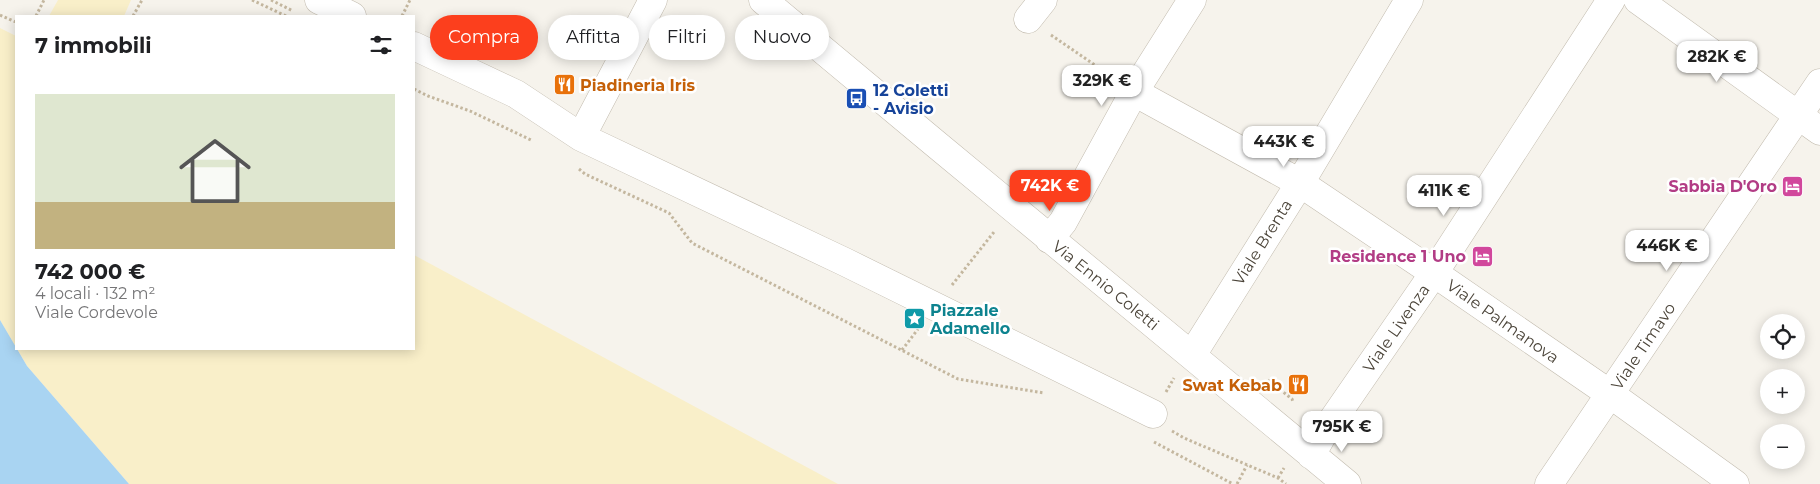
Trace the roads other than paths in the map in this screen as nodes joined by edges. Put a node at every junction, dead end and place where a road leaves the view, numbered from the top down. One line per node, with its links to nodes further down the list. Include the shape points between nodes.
1 (319, 0): 8 (street)
2 (653, 0): 14 (street)
3 (763, 0): 16 (street, Via Ennio Coletti)
4 (1192, 0): 11 (street)
5 (1409, 0): 15 (street, Viale Brenta)
6 (1611, 0): 17 (street, Viale Livenza)
7 (1638, 0): 12 (street)
8 (350, 15)
9 (415, 46): 14 (street, via 516,94)
10 (1820, 83): 12 (street, Viale Timavo)
11 (1134, 92): 15 (street, Viale Palmanova); 16 (street, via 1063,222)
12 (1798, 116): 13 (street); 19 (street, Viale Timavo)
13 (1820, 131)
14 (581, 137): 20 (street, via 845,262)
15 (1300, 184): 17 (street, Viale Palmanova); 18 (street, Viale Brenta)
16 (1049, 239): 18 (street, Via Ennio Coletti)
17 (1434, 273): 19 (street, Viale Palmanova); 21 (street, Viale Livenza)
18 (1192, 355): 21 (street, Via Ennio Coletti)
19 (1610, 394): 23 (street, Viale Timavo); 24 (street, Viale Palmanova)
20 (1153, 414)
21 (1311, 455): 22 (street, Via Ennio Coletti)
22 (1347, 484)
23 (1549, 484)
24 (1735, 484)

